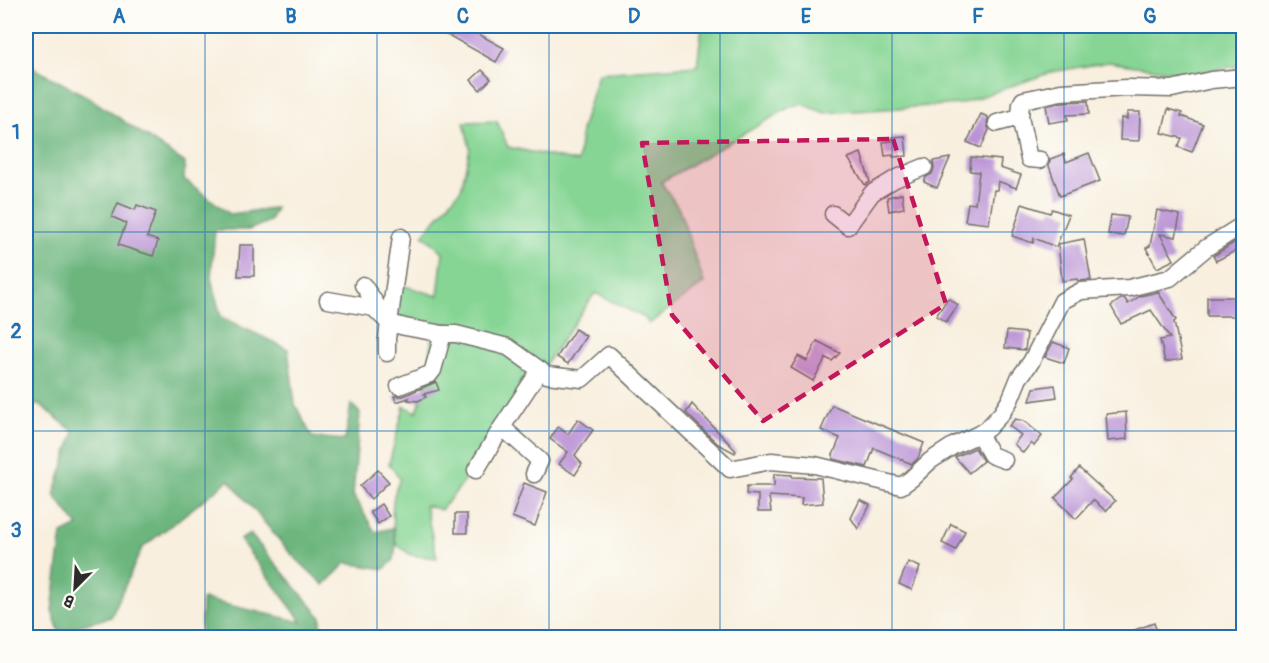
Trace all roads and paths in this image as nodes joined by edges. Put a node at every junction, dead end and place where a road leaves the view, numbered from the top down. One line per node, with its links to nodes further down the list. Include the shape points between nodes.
1 (1244, 77): 2 (street, via 1172,89 1127,87 1061,92 1023,100)
2 (1020, 117): 3 (street); 4 (street, via 1029,159)
3 (998, 123)
4 (1040, 160)
5 (924, 167): 6 (street, via 872,193 848,226)
6 (833, 214)
7 (1244, 224): 17 (street, via 1206,248 1170,278 1130,288 1081,291 1062,301 1031,362 1018,378 1010,400)
8 (401, 237): 11 (street)
9 (363, 285): 11 (street)
10 (328, 300): 11 (street, via 374,308)
11 (390, 323): 12 (street); 13 (street)
12 (443, 334): 14 (street, via 508,347); 15 (street, via 430,374)
13 (387, 353)
14 (540, 370): 16 (street); 17 (street, via 547,375 582,379 609,355 730,469 771,461 815,465 901,486 930,461)
15 (399, 386)
16 (502, 427): 19 (street); 20 (street, via 540,461)
17 (979, 434): 18 (street, via 990,455)
18 (1004, 460)
19 (476, 470)
20 (534, 474)

